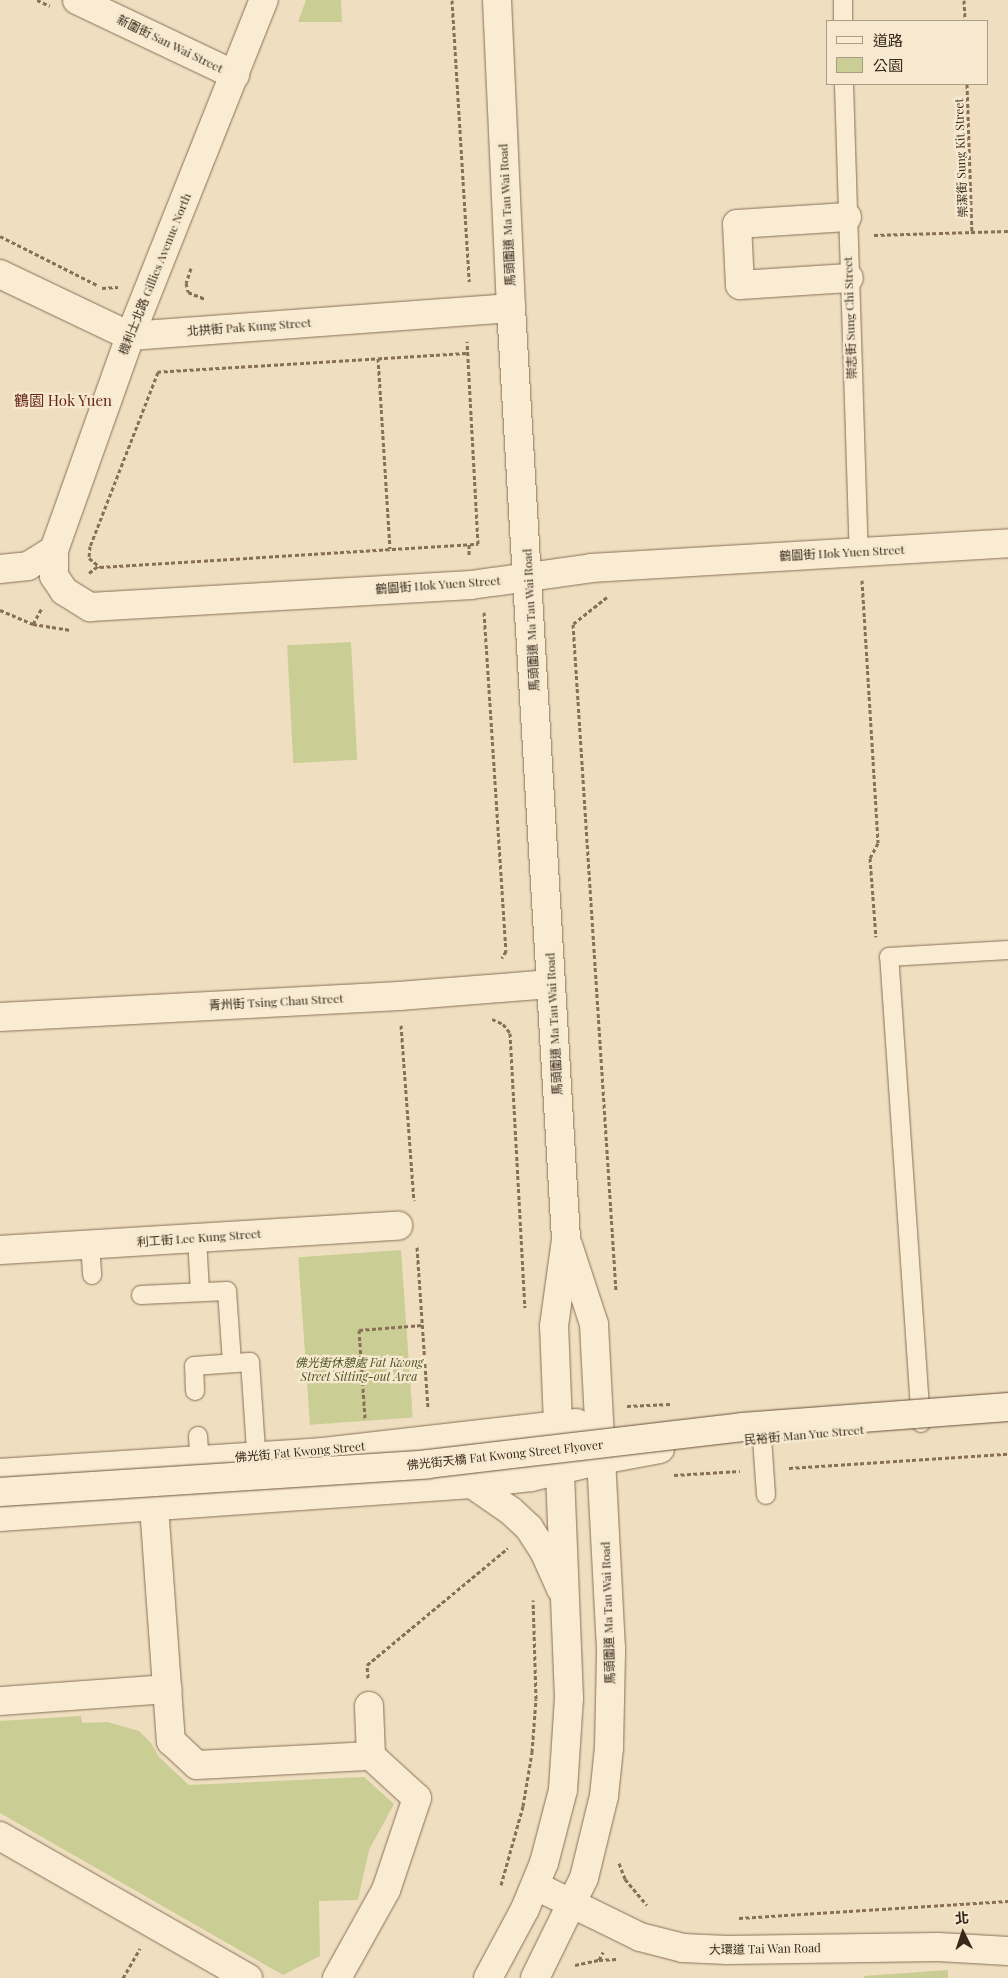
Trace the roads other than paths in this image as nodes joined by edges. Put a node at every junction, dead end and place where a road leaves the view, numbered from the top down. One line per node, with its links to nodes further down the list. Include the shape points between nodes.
1 (264, 0): 6 (street, 機利士北路 Gillies Avenue North)
2 (497, 0): 11 (street, 馬頭圍道 Ma Tau Wai Road)
3 (842, 0): 5 (lane)
4 (66, 4): 6 (street, 新圍街 San Wai Street)
5 (843, 20)
6 (235, 75): 12 (street, 機利士北路 Gillies Avenue North)
7 (844, 85): 8 (lane, 崇志街 Sung Chi Street)
8 (856, 226): 10 (lane, 崇志街 Sung Chi Street); 10 (street, via 737,224 740,285)
9 (0, 274): 12 (street, 北拱街 Pak Kung Street)
10 (849, 278): 15 (lane, 崇志街 Sung Chi Street)
11 (511, 308): 12 (street, 北拱街 Pak Kung Street); 17 (street, 馬頭圍道 Ma Tau Wai Road)
12 (130, 336): 14 (street, 機利士北路 Gillies Avenue North)
13 (1008, 543): 15 (street, 鶴園街 Hok Yuen Street)
14 (54, 550): 16 (street, via 28,566); 17 (street, 鶴園街 Hok Yuen Street, via 54,576 64,591 90,607 450,586)
15 (859, 552): 17 (street, 鶴園街 Hok Yuen Street, via 592,568)
16 (0, 569)
17 (528, 577): 19 (street, 馬頭圍道 Ma Tau Wai Road)
18 (1008, 950): 35 (lane, via 889,956)
19 (552, 984): 20 (street, 青州街 Tsing Chau Street, via 399,996); 23 (street, 馬頭圍道 Ma Tau Wai Road)
20 (0, 1017)
21 (398, 1226): 22 (street, 利工街 Lee Kung Street)
22 (197, 1238): 24 (street, 利工街 Lee Kung Street); 27 (lane)
23 (566, 1239): 33 (street, 馬頭圍道 Ma Tau Wai Road, via 594,1324); 34 (street, 馬頭圍道 Ma Tau Wai Road, via 554,1326)
24 (90, 1244): 25 (street, 利工街 Lee Kung Street); 26 (lane)
25 (0, 1250)
26 (92, 1275)
27 (200, 1292): 28 (lane); 29 (lane, via 227,1291)
28 (142, 1295)
29 (232, 1363): 30 (lane, via 194,1366); 39 (lane, via 250,1362)
30 (195, 1391)
31 (1008, 1407): 44 (street, 佛光街天橋 Fat Kwong Street Flyover, bridge, via 743,1427 428,1464)
32 (1008, 1420): 35 (street, 民裕街 Man Yue Street)
33 (599, 1421): 34 (street, 佛光街 Fat Kwong Street); 40 (street, 馬頭圍道 Ma Tau Wai Road)
34 (559, 1425): 39 (street, 佛光街 Fat Kwong Street); 41 (street, 馬頭圍道 Ma Tau Wai Road)
35 (921, 1426): 37 (street, 民裕街 Man Yue Street)
36 (1008, 1426): 49 (street, 佛光街天橋 Fat Kwong Street Flyover, via 749,1443 470,1478)
37 (762, 1438): 40 (street, 民裕街 Man Yue Street, via 661,1449); 45 (lane)
38 (199, 1448): 39 (street, 佛光街 Fat Kwong Street); 42 (street, 佛光街 Fat Kwong Street); 48 (lane)
39 (256, 1456): 47 (lane)
40 (601, 1460): 41 (street, 民裕街 Man Yue Street); 58 (street, 馬頭圍道 Ma Tau Wai Road, via 611,1650 609,1748 599,1824)
41 (561, 1471): 43 (street); 51 (street, 馬頭圍道 Ma Tau Wai Road)
42 (0, 1473)
43 (472, 1484): 47 (street); 51 (street, via 529,1528 544,1551)
44 (0, 1492)
45 (766, 1495)
46 (154, 1499): 48 (street); 50 (street); 52 (street)
47 (259, 1499): 48 (street)
48 (202, 1503)
49 (0, 1511)
50 (0, 1517)
51 (567, 1606): 57 (street, 馬頭圍道 Ma Tau Wai Road, via 569,1698 563,1790)
52 (168, 1689): 53 (street); 55 (street, via 171,1741 197,1765)
53 (0, 1701)
54 (369, 1706): 55 (street)
55 (372, 1756): 61 (street, via 417,1798 386,1890)
56 (0, 1836): 60 (street)
57 (536, 1886): 58 (street, 大環道 Tai Wan Road); 62 (street, 馬頭圍道 Ma Tau Wai Road)
58 (573, 1903): 59 (street, 大環道 Tai Wan Road, via 640,1937 705,1950 938,1947); 63 (street, 馬頭圍道 Ma Tau Wai Road)
59 (1008, 1951)
60 (248, 1978)
61 (338, 1978)
62 (488, 1978)
63 (535, 1978)

